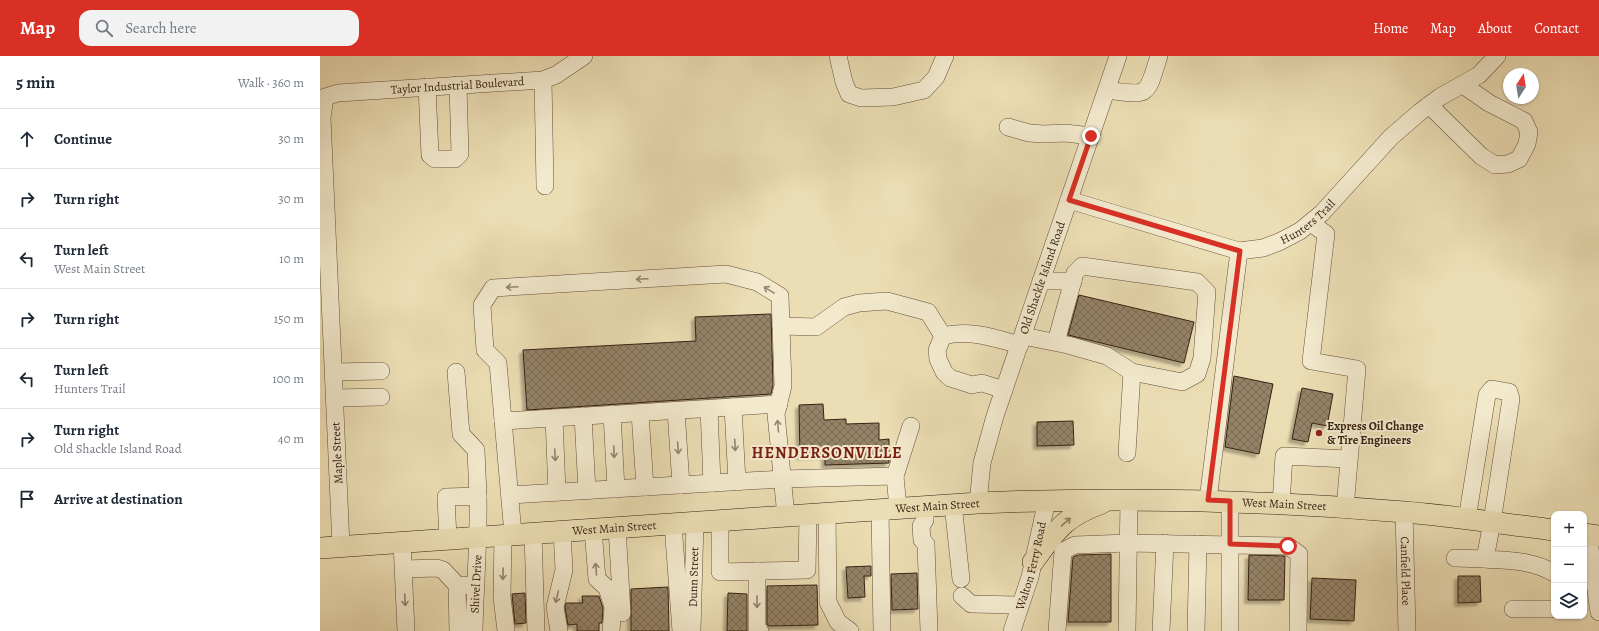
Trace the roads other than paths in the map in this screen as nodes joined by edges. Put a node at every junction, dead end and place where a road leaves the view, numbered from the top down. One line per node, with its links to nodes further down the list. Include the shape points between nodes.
1 (584, 56): 7 (street, Taylor Industrial Boulevard, via 556,75)
2 (838, 56): 3 (street, via 849,94 861,98 893,97 924,90 936,77)
3 (944, 56)
4 (1118, 56): 11 (street, Old Shackle Island Road)
5 (1158, 56): 11 (street, via 1150,87 1144,92 1132,94)
6 (1497, 56): 8 (street, Hunters Trail, via 1479,75)
7 (543, 80): 9 (street, Taylor Industrial Boulevard); 17 (street)
8 (1463, 85): 13 (street, Hunters Trail); 13 (street, via 1524,121 1529,132 1527,144 1519,159 1508,164 1495,165 1481,156)
9 (458, 86): 10 (street, Taylor Industrial Boulevard); 10 (street, via 460,154 455,159 435,159 430,155)
10 (427, 87): 12 (street, Taylor Industrial Boulevard, via 338,93)
11 (1107, 90): 16 (street, Old Shackle Island Road)
12 (325, 97): 14 (street, Maple Street)
13 (1429, 105): 19 (street, Hunters Trail, via 1390,137)
14 (321, 118): 28 (street, Maple Street)
15 (1008, 127): 16 (street, via 1030,133)
16 (1091, 136): 18 (street, Old Shackle Island Road)
17 (545, 186)
18 (1069, 200): 20 (street, Hunters Trail); 21 (street, Old Shackle Island Road)
19 (1311, 223): 20 (street, Hunters Trail, via 1279,242 1263,248); 45 (street, via 1326,234 1310,361 1357,370)
20 (1240, 251): 59 (street)
21 (1041, 281): 22 (street); 25 (street, Old Shackle Island Road)
22 (1073, 281): 26 (street); 30 (street, via 1075,273 1082,266 1197,282 1207,292 1202,358 1197,374 1182,382)
23 (781, 326): 24 (street, via 816,327 844,307 887,301 928,312); 34 (street, via 783,386); 42 (street, one-way to 42, via 780,296 757,282 726,274 493,288 482,305 485,350 498,363)
24 (943, 336): 25 (street, via 974,333); 31 (street, via 937,350 938,359 950,378 972,385 982,383)
25 (1021, 340): 26 (street); 31 (street, Old Shackle Island Road)
26 (1056, 342): 30 (street, via 1107,356)
27 (380, 371): 28 (street)
28 (334, 372): 33 (street, Maple Street)
29 (456, 372): 56 (street, Shivel Drive, via 461,434 476,450)
30 (1132, 372): 44 (street)
31 (1004, 390): 61 (street, Old Shackle Island Road, via 982,463)
32 (381, 397): 33 (street)
33 (335, 398): 88 (street, Maple Street)
34 (779, 404): 35 (street); 47 (street, one-way to 34, via 776,414)
35 (733, 407): 36 (street); 48 (street, one-way to 48)
36 (709, 409): 37 (street); 49 (street)
37 (676, 411): 38 (street); 50 (street, one-way to 50)
38 (640, 413): 39 (street); 51 (street)
39 (612, 414): 40 (street); 52 (street, one-way to 52)
40 (583, 416): 41 (street); 53 (street)
41 (554, 418): 42 (street); 54 (street, one-way to 54)
42 (503, 421): 55 (street)
43 (911, 426): 46 (street)
44 (1127, 453)
45 (1348, 459): 63 (street, via 1284,456); 64 (street)
46 (895, 476): 47 (street); 65 (street)
47 (782, 479): 48 (street); 69 (street)
48 (736, 482): 49 (street)
49 (712, 483): 50 (street)
50 (681, 485): 51 (street)
51 (645, 487): 52 (street)
52 (616, 489): 53 (street)
53 (587, 491): 54 (street)
54 (557, 492): 55 (street)
55 (510, 495): 79 (street)
56 (478, 496): 81 (street, Shivel Drive); 82 (street, via 446,497)
57 (1046, 500): 58 (main road, West Main Street); 61 (main road, West Main Street); 92 (street, Walton Ferry Road)
58 (1120, 500): 59 (main road, West Main Street); 84 (street); 92 (main road, one-way to 58, via 1070,518 1086,509)
59 (1208, 500): 60 (main road, West Main Street)
60 (1230, 501): 63 (main road, West Main Street); 87 (street)
61 (978, 503): 62 (main road, West Main Street)
62 (953, 504): 67 (main road, West Main Street); 98 (street, via 962,588 971,604)
63 (1280, 504): 64 (main road, West Main Street)
64 (1345, 508): 66 (main road, West Main Street)
65 (889, 509): 67 (main road, West Main Street); 68 (main road, West Main Street); 115 (street)
66 (1404, 512): 70 (main road, West Main Street); 124 (street, Canfield Place)
67 (925, 513): 116 (street, via 931,525 931,539 926,544)
68 (818, 514): 69 (main road, West Main Street); 94 (street, via 807,570); 103 (street, via 828,602 838,622)
69 (786, 516): 71 (main road, West Main Street)
70 (1467, 519): 73 (main road, West Main Street); 73 (street, via 1487,395 1492,389 1508,392 1511,399)
71 (720, 520): 72 (main road, West Main Street); 94 (street, via 720,572)
72 (695, 522): 74 (main road, West Main Street); 113 (street, Dunn Street)
73 (1492, 522): 77 (main road, West Main Street); 91 (street)
74 (673, 524): 75 (main road, West Main Street); 112 (street)
75 (617, 527): 76 (main road, West Main Street); 111 (street)
76 (593, 529): 78 (main road, West Main Street); 110 (street, one-way to 76, via 613,606 607,588 597,579)
77 (1551, 530)
78 (562, 531): 79 (main road, West Main Street); 109 (street, one-way to 109, via 564,570 555,607)
79 (516, 534): 81 (main road, West Main Street); 107 (street, one-way to 107, via 502,597); 108 (street)
80 (1590, 534): 102 (street)
81 (479, 537): 82 (main road, West Main Street); 97 (street, Shivel Drive)
82 (448, 539): 83 (main road, West Main Street)
83 (402, 542): 88 (main road, West Main Street); 93 (street)
84 (1128, 543): 85 (street); 118 (street, via 1075,545 1063,551); 119 (street)
85 (1165, 543): 86 (street); 120 (street)
86 (1198, 544): 87 (street); 121 (street)
87 (1230, 544): 122 (street); 123 (street, via 1288,546 1299,554)
88 (342, 546): 89 (main road, West Main Street)
89 (320, 548)
90 (1455, 558): 91 (street)
91 (1484, 559): 95 (street, via 1530,562)
92 (1033, 562): 98 (street, Walton Ferry Road)
93 (404, 569): 96 (street, via 437,568 443,570); 104 (street, one-way to 104)
94 (757, 571): 114 (street, one-way to 114, via 757,629)
95 (1551, 571)
96 (457, 585): 97 (street); 105 (street)
97 (475, 586): 106 (street, Shivel Drive)
98 (1020, 605): 117 (street, Walton Ferry Road)
99 (1513, 609): 100 (street)
100 (1551, 609)
101 (1587, 610): 102 (street)
102 (1599, 612)
103 (846, 630)
104 (406, 631)
105 (458, 631)
106 (474, 631)
107 (506, 631)
108 (536, 631)
109 (559, 631)
110 (611, 631)
111 (623, 631)
112 (681, 631)
113 (692, 631)
114 (760, 631)
115 (882, 631)
116 (930, 631)
117 (1012, 631)
118 (1057, 631)
119 (1127, 631)
120 (1162, 631)
121 (1196, 631)
122 (1230, 631)
123 (1298, 631)
124 (1407, 631)

